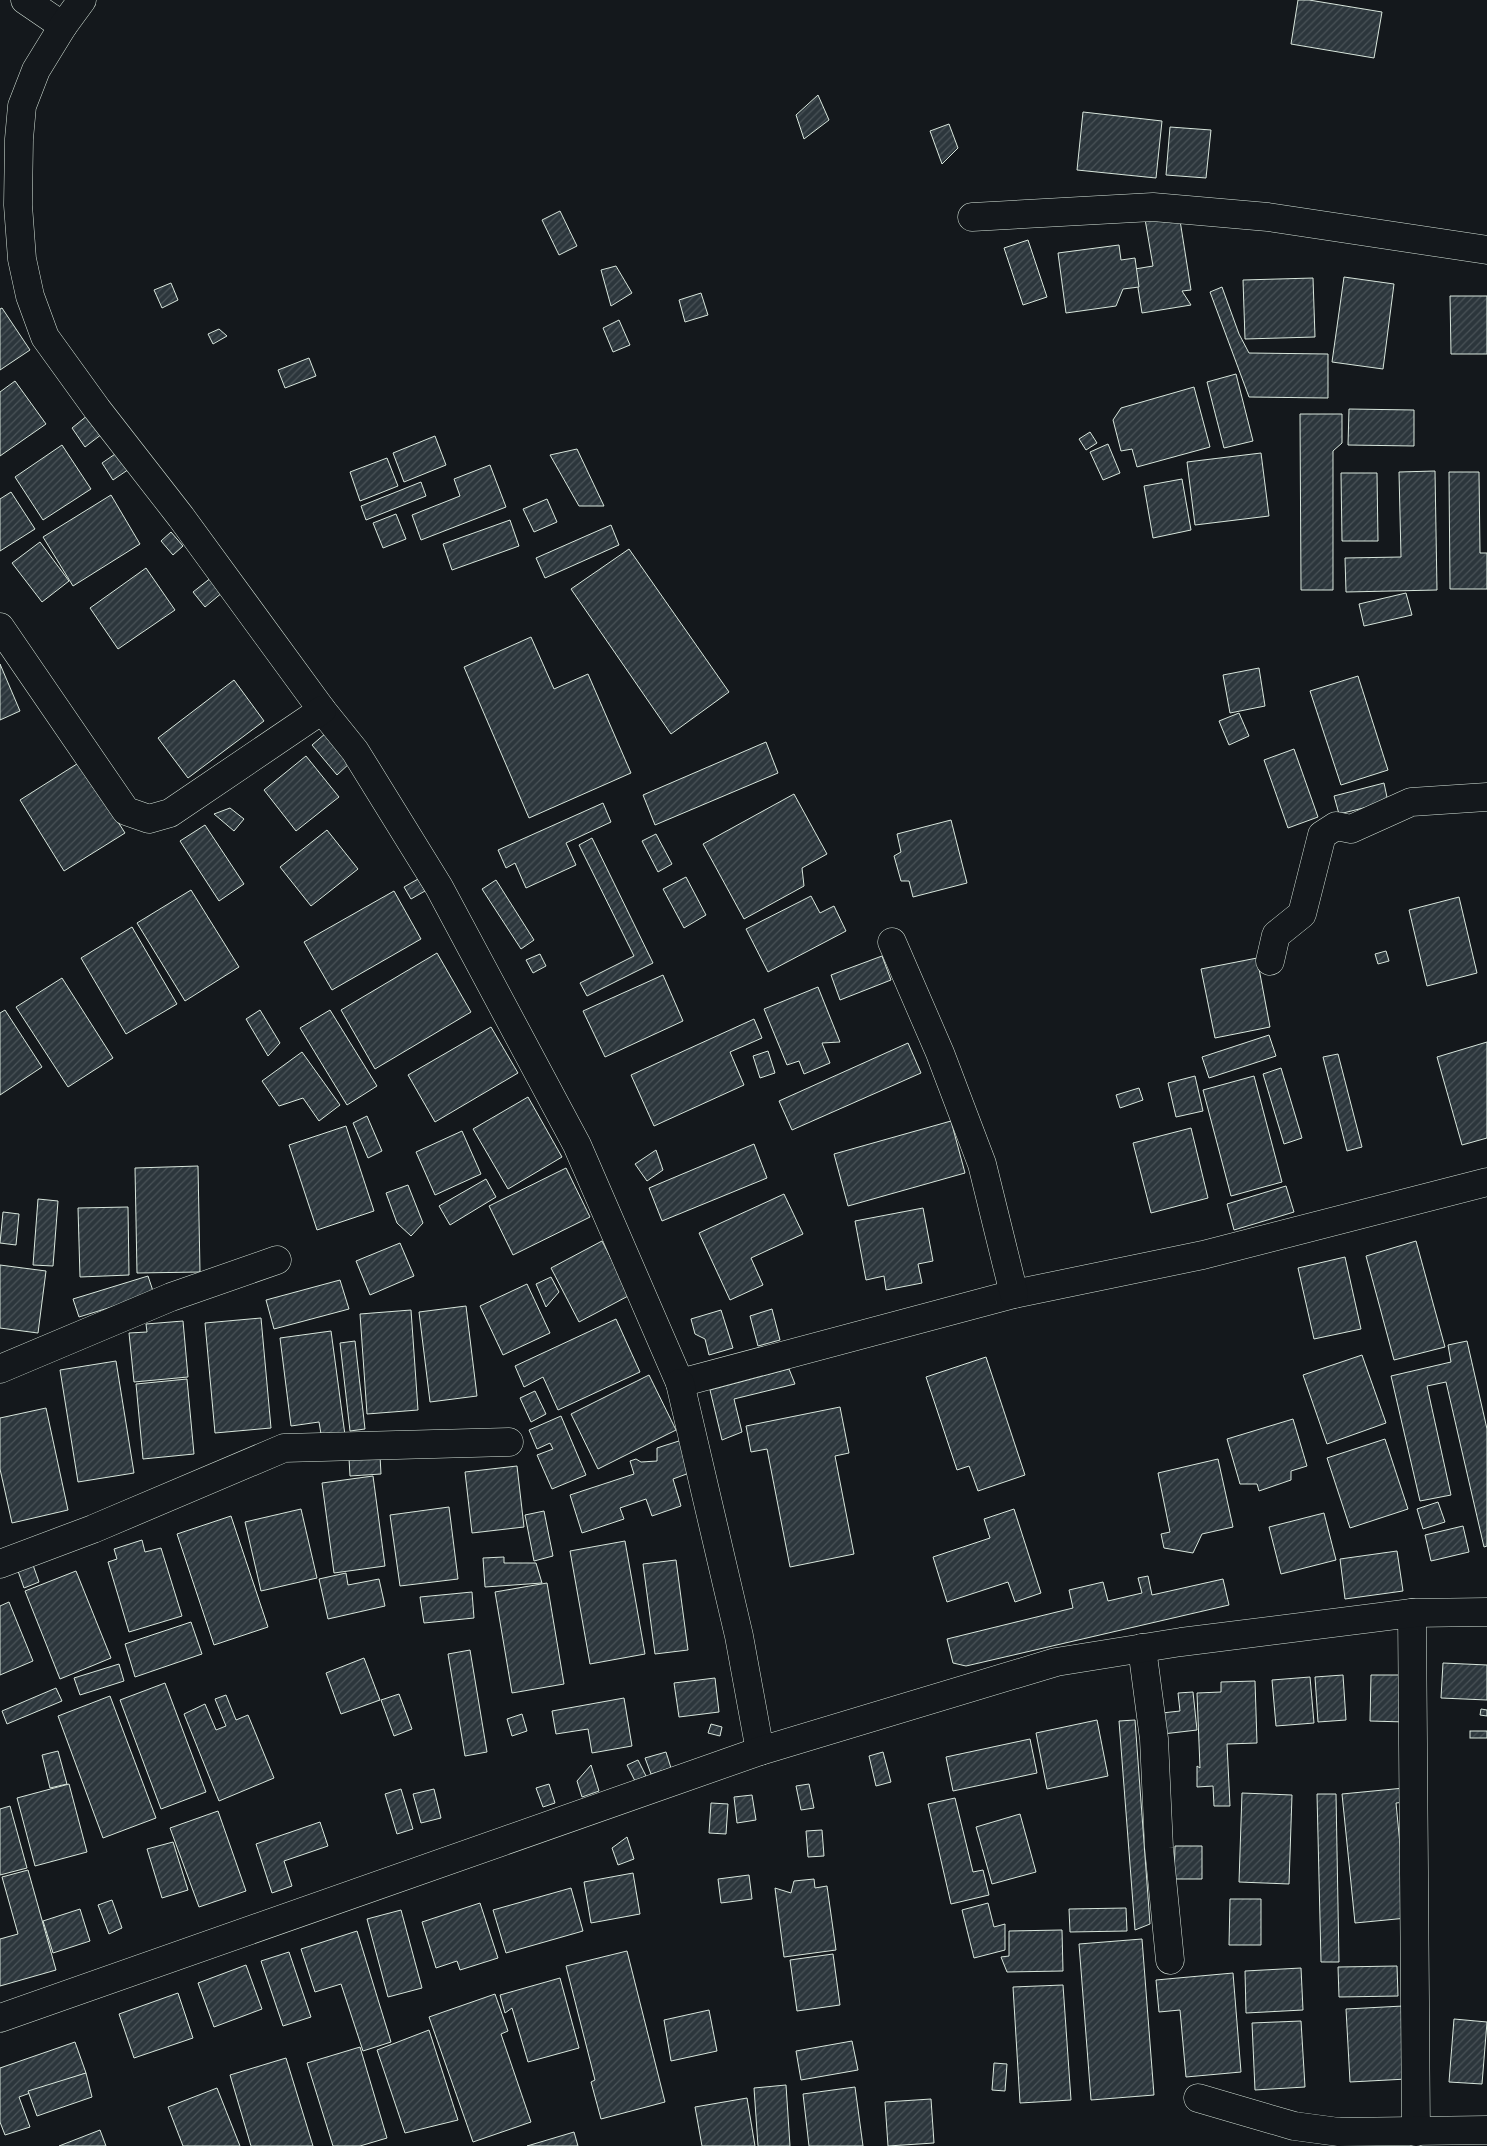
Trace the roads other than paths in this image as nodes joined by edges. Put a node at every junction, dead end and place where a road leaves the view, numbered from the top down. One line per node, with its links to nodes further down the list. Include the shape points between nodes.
1 (25, 0): 3 (street)
2 (82, 0): 3 (street)
3 (63, 26): 7 (street, via 32,79 22,106 19,139 18,205 22,259 30,296 45,337)
4 (972, 217): 5 (street, via 1153,207 1268,217)
5 (1487, 250)
6 (0, 627): 7 (street, via 126,811 149,819 170,813)
7 (322, 710): 15 (street, via 355,751 440,887 568,1128)
8 (1487, 797): 10 (street, via 1412,802 1368,823 1351,829 1336,826 1322,835 1302,914 1276,935)
9 (892, 942): 13 (street, via 940,1053 982,1164)
10 (1270, 962)
11 (1487, 1182): 13 (street, via 1203,1255)
12 (277, 1260): 14 (street, via 171,1298)
13 (1014, 1294): 15 (street)
14 (0, 1369)
15 (680, 1383): 21 (street, via 739,1636)
16 (510, 1442): 17 (street, via 284,1448 93,1529)
17 (0, 1564)
18 (1487, 1612): 19 (street)
19 (1412, 1613): 20 (street); 26 (street)
20 (1142, 1648): 21 (street, via 1056,1662); 22 (street, via 1154,1739)
21 (760, 1751): 23 (street)
22 (1170, 1960)
23 (0, 2018)
24 (1198, 2098): 26 (street, via 1294,2126 1339,2132)
25 (1487, 2130): 26 (street)
26 (1416, 2132)

